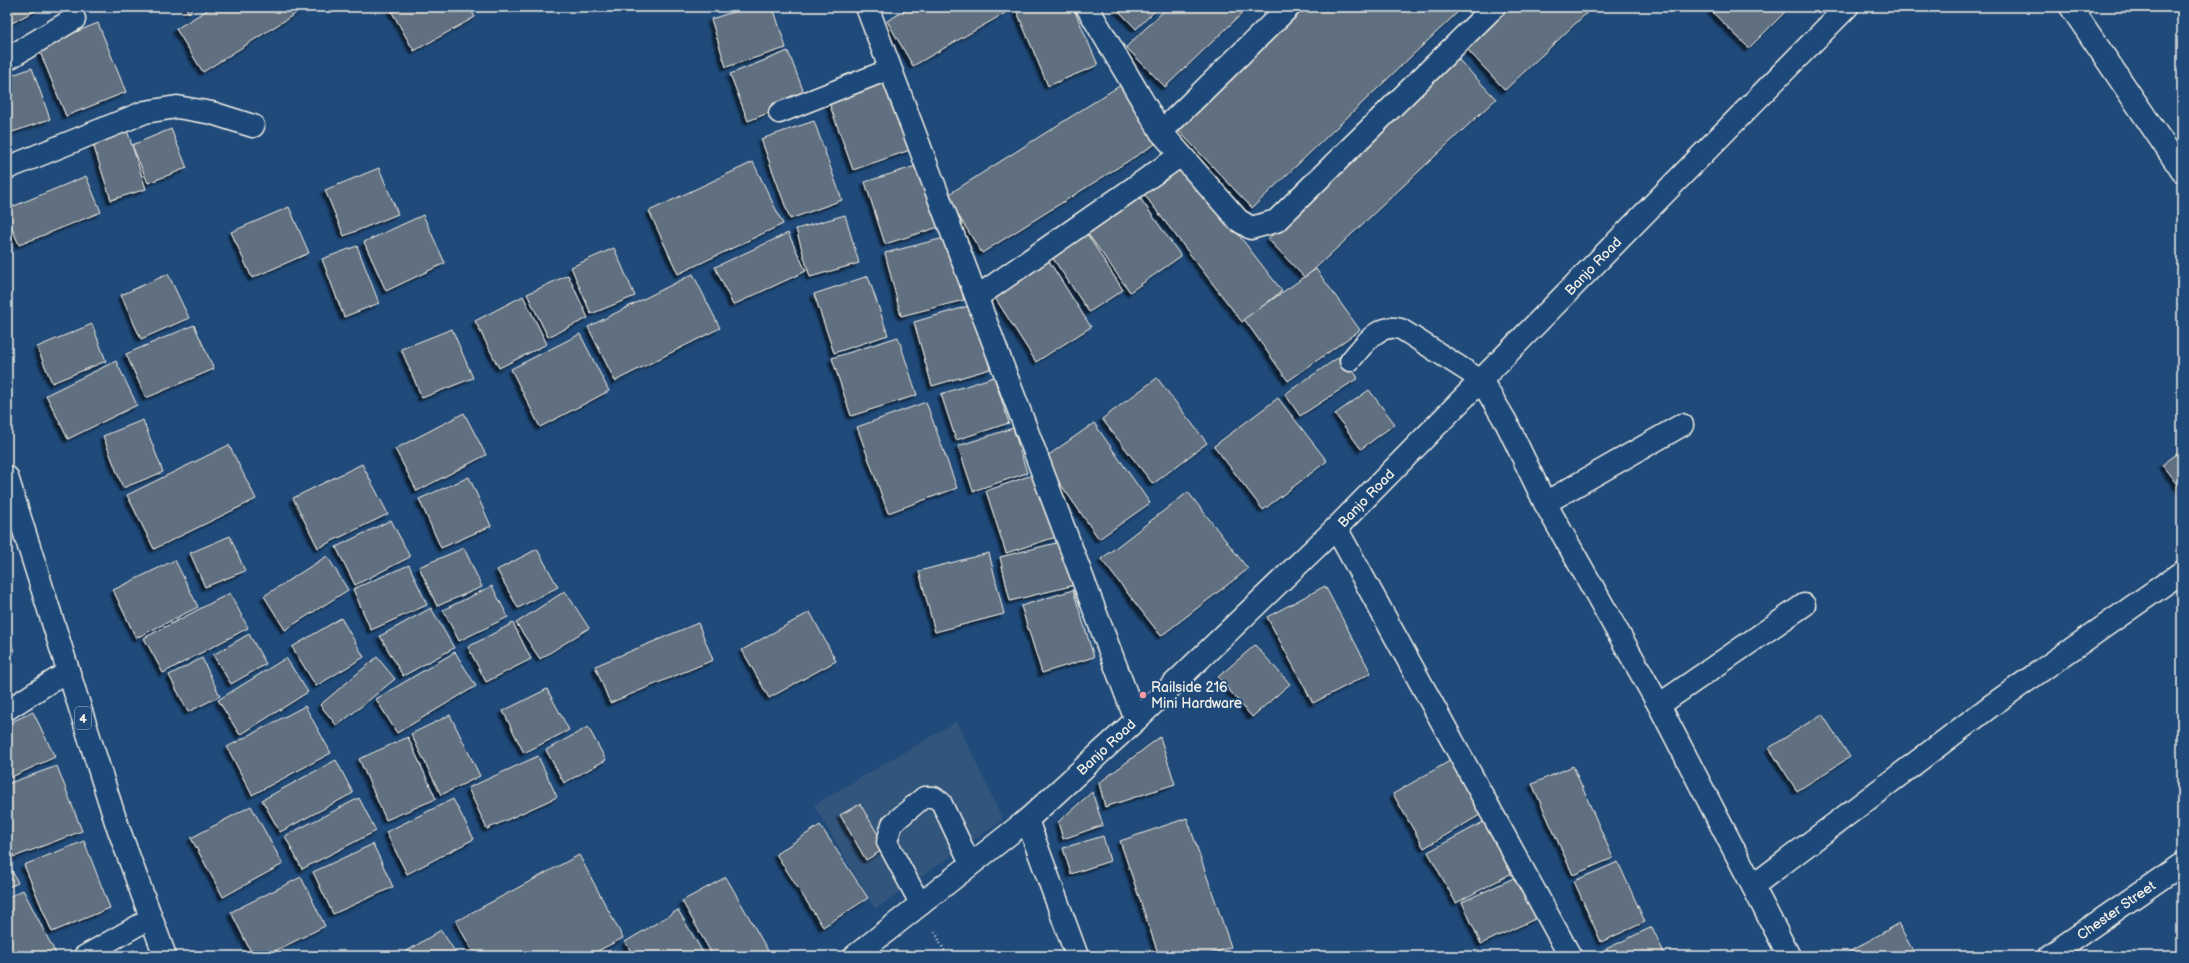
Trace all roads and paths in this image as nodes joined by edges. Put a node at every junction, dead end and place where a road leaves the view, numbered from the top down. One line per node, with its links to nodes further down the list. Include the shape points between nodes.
1 (867, 7): 9 (main road)
2 (1289, 7): 12 (main road)
3 (1494, 7): 13 (main road, via 1276,221 1251,228 1238,220)
4 (1847, 7): 18 (main road, Banjo Road)
5 (2071, 7): 15 (main road)
6 (1088, 8): 12 (main road)
7 (74, 18): 8 (main road)
8 (7, 58)
9 (890, 69): 10 (lane); 16 (main road)
10 (779, 113)
11 (253, 126): 14 (main road, via 212,113 177,108 145,112)
12 (1161, 132): 13 (main road)
13 (1181, 155): 16 (main road)
14 (7, 168)
15 (2182, 171)
16 (977, 297): 28 (main road)
17 (1350, 361): 18 (lane, via 1379,330 1394,327)
18 (1481, 380): 21 (main road, via 1506,422); 22 (main road, Banjo Road)
19 (1682, 424): 21 (main road)
20 (7, 477): 25 (main road, 4)
21 (1545, 503): 26 (main road)
22 (1336, 528): 28 (main road, Banjo Road); 39 (main road)
23 (2181, 575): 32 (main road, via 1992,705)
24 (1804, 605): 26 (main road)
25 (68, 672): 27 (lane); 34 (main road, 4, via 116,822)
26 (1659, 705): 32 (main road)
27 (7, 710)
28 (1136, 720): 29 (main road, Banjo Road)
29 (1027, 820): 31 (main road, Banjo Road); 38 (main road)
30 (2182, 864): 41 (main road, Chester Street)
31 (971, 865): 33 (main road, Banjo Road); 33 (lane, via 940,802 934,797 924,797 892,824 888,833 888,842)
32 (1753, 886): 40 (main road)
33 (921, 905): 37 (main road, Banjo Road)
34 (151, 918): 35 (lane); 36 (main road, 4)
35 (84, 956)
36 (165, 956)
37 (855, 956)
38 (1077, 956)
39 (1570, 956)
40 (1789, 956)
41 (2049, 956)

